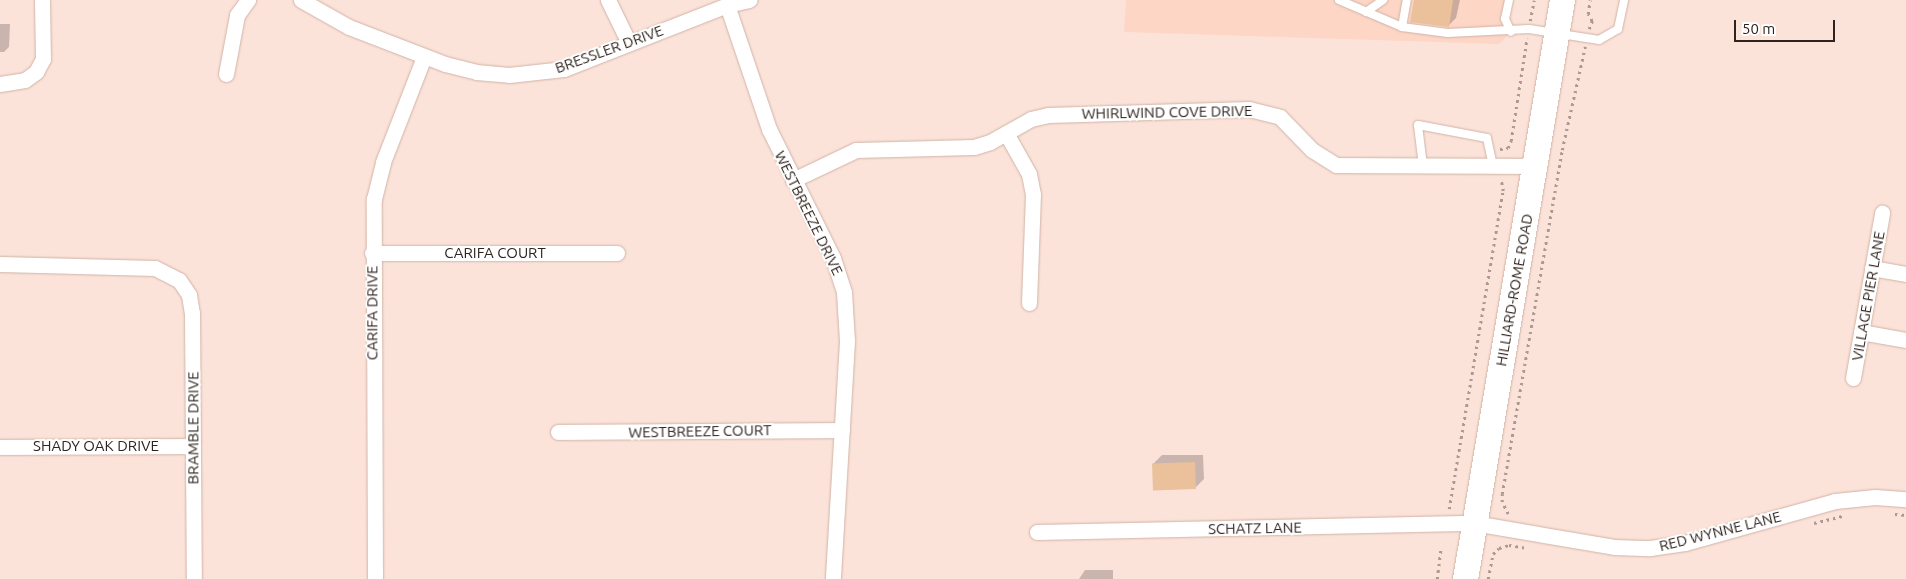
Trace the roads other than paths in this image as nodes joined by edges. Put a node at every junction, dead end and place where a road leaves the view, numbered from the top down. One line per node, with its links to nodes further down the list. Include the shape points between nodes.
1 (42, 0): 20 (street, via 43,59 36,72 25,80)
2 (248, 0): 19 (street, via 237,15)
3 (301, 0): 18 (street, BRESSLER DRIVE, via 349,27)
4 (608, 0): 17 (street)
5 (749, 0): 12 (street, BRESSLER DRIVE)
6 (1339, 0): 13 (lane)
7 (1383, 0): 13 (lane)
8 (1407, 0): 14 (lane)
9 (1508, 0): 15 (lane, via 1505,19)
10 (1562, 0): 16 (main road, HILLIARD-ROME ROAD)
11 (1624, 0): 16 (lane, via 1618,29 1599,40)
12 (727, 5): 17 (street, BRESSLER DRIVE); 25 (street, WESTBREEZE DRIVE, via 769,129)
13 (1366, 12): 14 (lane)
14 (1402, 27): 15 (lane, via 1448,33)
15 (1511, 32): 16 (lane, via 1529,29)
16 (1556, 34): 23 (main road, HILLIARD-ROME ROAD)
17 (629, 43): 18 (street, BRESSLER DRIVE, via 564,69 537,73 476,72)
18 (424, 57): 27 (street, CARIFA DRIVE, via 378,179 372,221)
19 (226, 74)
20 (0, 84)
21 (1006, 133): 22 (street, WHIRLWIND COVE DRIVE, via 1031,118 1048,115 1249,109 1280,117 1312,150 1336,165); 25 (street, WHIRLWIND COVE DRIVE, via 990,142 956,150 877,147 856,150); 32 (street, via 1029,174 1033,194)
22 (1423, 166): 24 (street, WHIRLWIND COVE DRIVE); 24 (lane, via 1418,125 1487,138)
23 (1534, 166): 24 (street, WHIRLWIND COVE DRIVE); 41 (main road, HILLIARD-ROME ROAD)
24 (1494, 172)
25 (794, 180): 36 (street, WESTBREEZE DRIVE, via 833,258 844,292 848,341)
26 (1882, 213): 30 (street, VILLAGE PIER LANE)
27 (372, 253): 28 (street, CARIFA COURT); 44 (street, CARIFA DRIVE)
28 (617, 253)
29 (0, 264): 38 (street, BRAMBLE DRIVE, via 155,268 179,280 188,295 192,313)
30 (1872, 268): 31 (street); 33 (street, VILLAGE PIER LANE)
31 (1906, 274)
32 (1029, 303)
33 (1861, 332): 34 (street); 35 (street, VILLAGE PIER LANE)
34 (1906, 340)
35 (1854, 378)
36 (842, 430): 37 (street, WESTBREEZE COURT); 45 (street, WESTBREEZE DRIVE)
37 (558, 432)
38 (193, 446): 39 (street, SHADY OAK DRIVE); 43 (street, BRAMBLE DRIVE)
39 (0, 447)
40 (1906, 499): 41 (street, RED WYNNE LANE, via 1875,497 1835,501 1685,543 1650,548 1614,547)
41 (1474, 523): 42 (street, SCHATZ LANE); 46 (main road, HILLIARD-ROME ROAD)
42 (1037, 532)
43 (194, 579)
44 (375, 579)
45 (834, 579)
46 (1465, 579)

